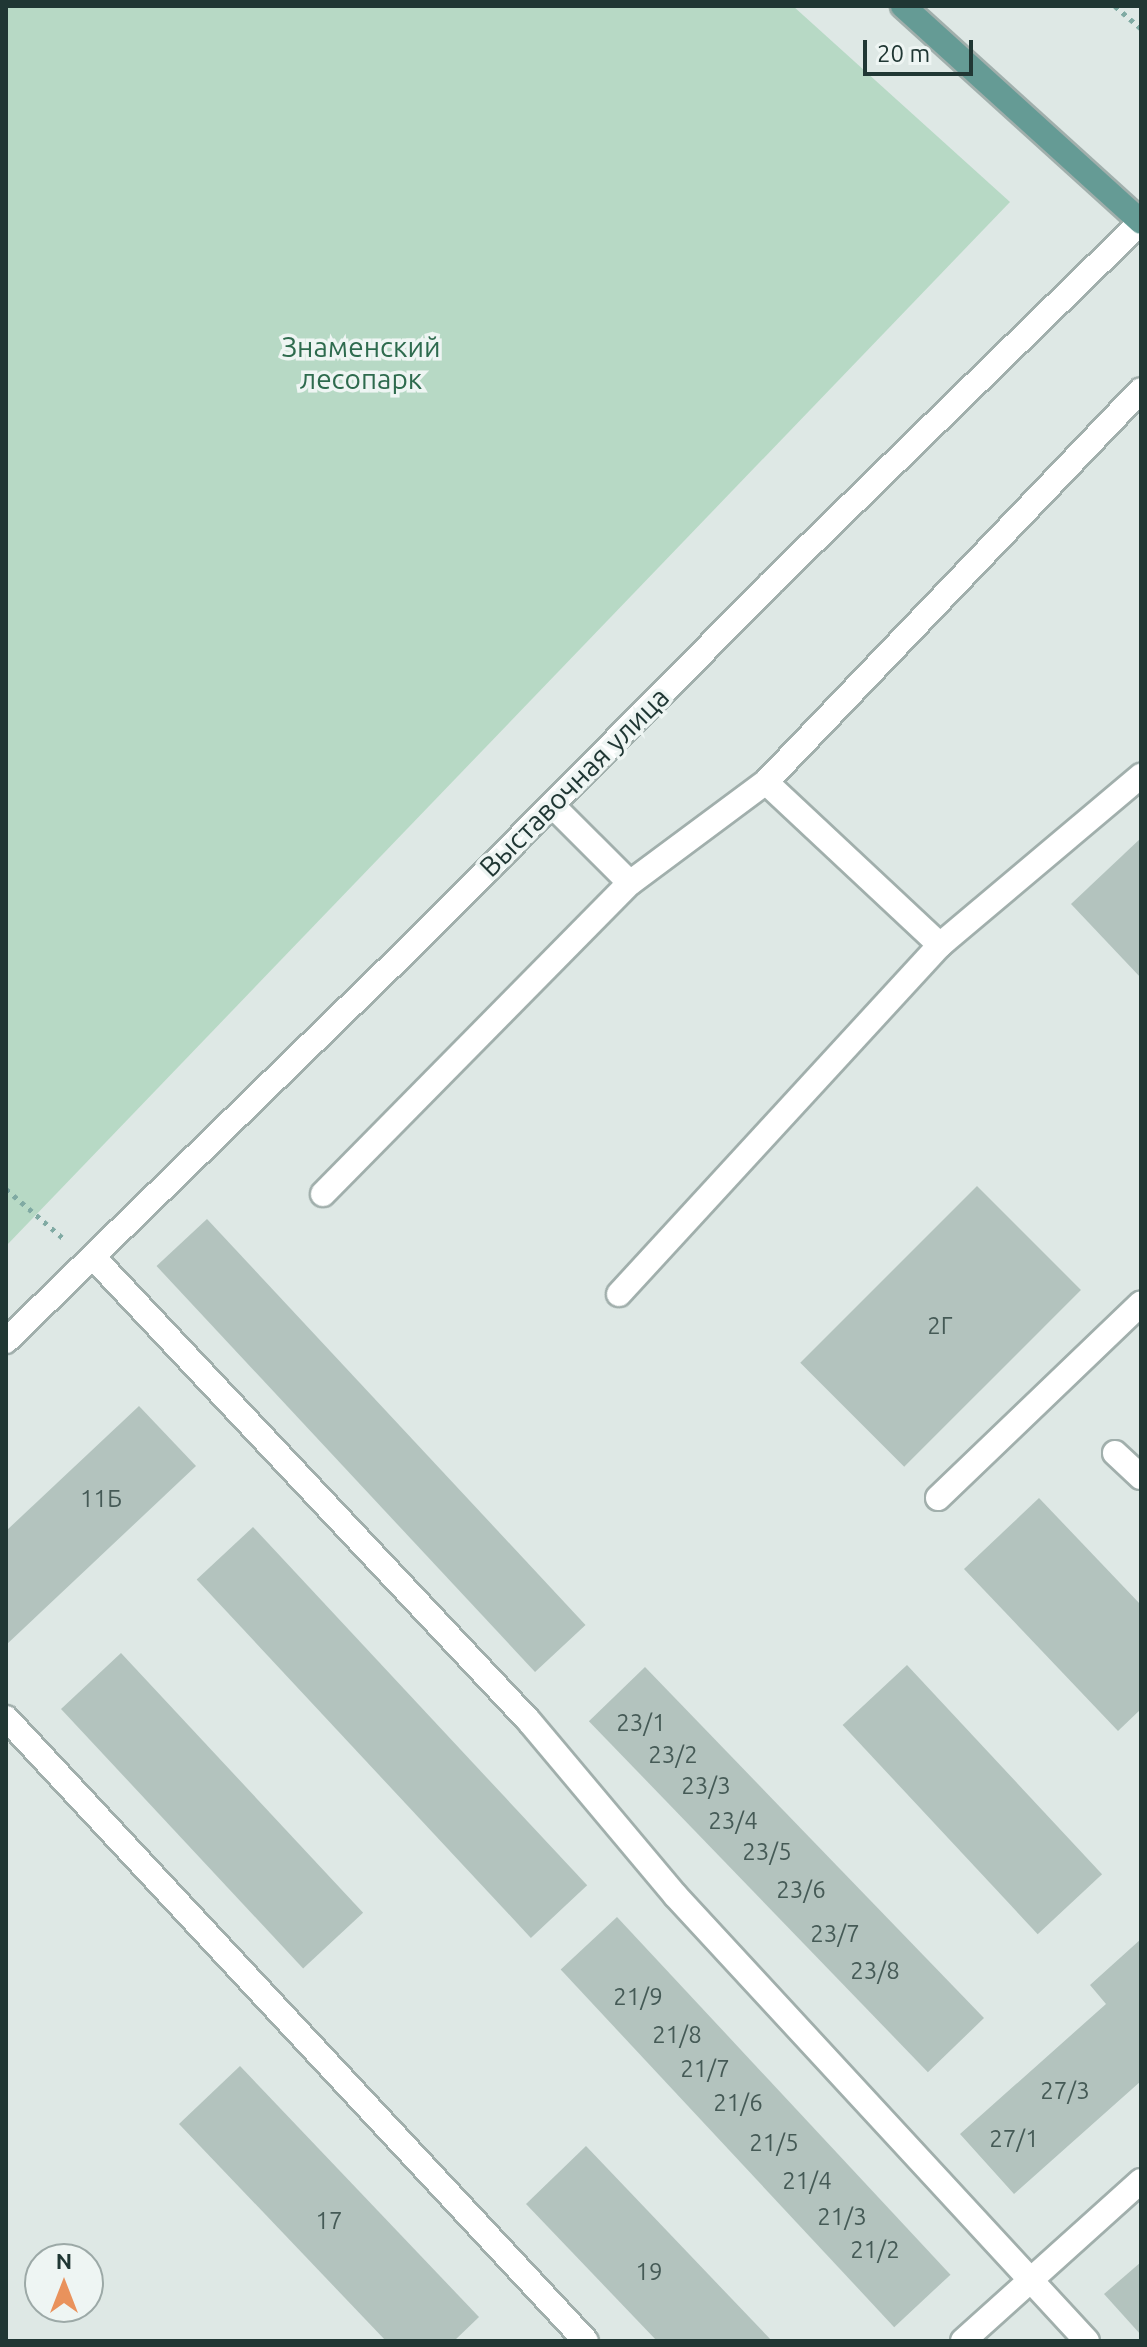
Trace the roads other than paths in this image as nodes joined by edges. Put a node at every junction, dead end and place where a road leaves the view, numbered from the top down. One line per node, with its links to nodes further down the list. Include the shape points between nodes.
1 (903, 6): 2 (main road)
2 (1141, 222): 6 (street, Выставочная улица, via 1047,308)
3 (1141, 390): 5 (street)
4 (1141, 776): 8 (street)
5 (766, 782): 7 (street); 8 (street)
6 (552, 805): 7 (street); 10 (street, Выставочная улица)
7 (630, 883): 9 (street)
8 (940, 945): 11 (street)
9 (323, 1194)
10 (95, 1259): 13 (street, Выставочная улица); 19 (street, via 529,1721 675,1895)
11 (619, 1294)
12 (1141, 1303): 16 (street)
13 (6, 1341)
14 (1115, 1453): 15 (street)
15 (1141, 1477)
16 (938, 1498)
17 (6, 1718): 20 (street)
18 (1141, 2181): 19 (street)
19 (1032, 2278): 21 (street); 22 (street)
20 (586, 2341)
21 (963, 2341)
22 (1087, 2341)

